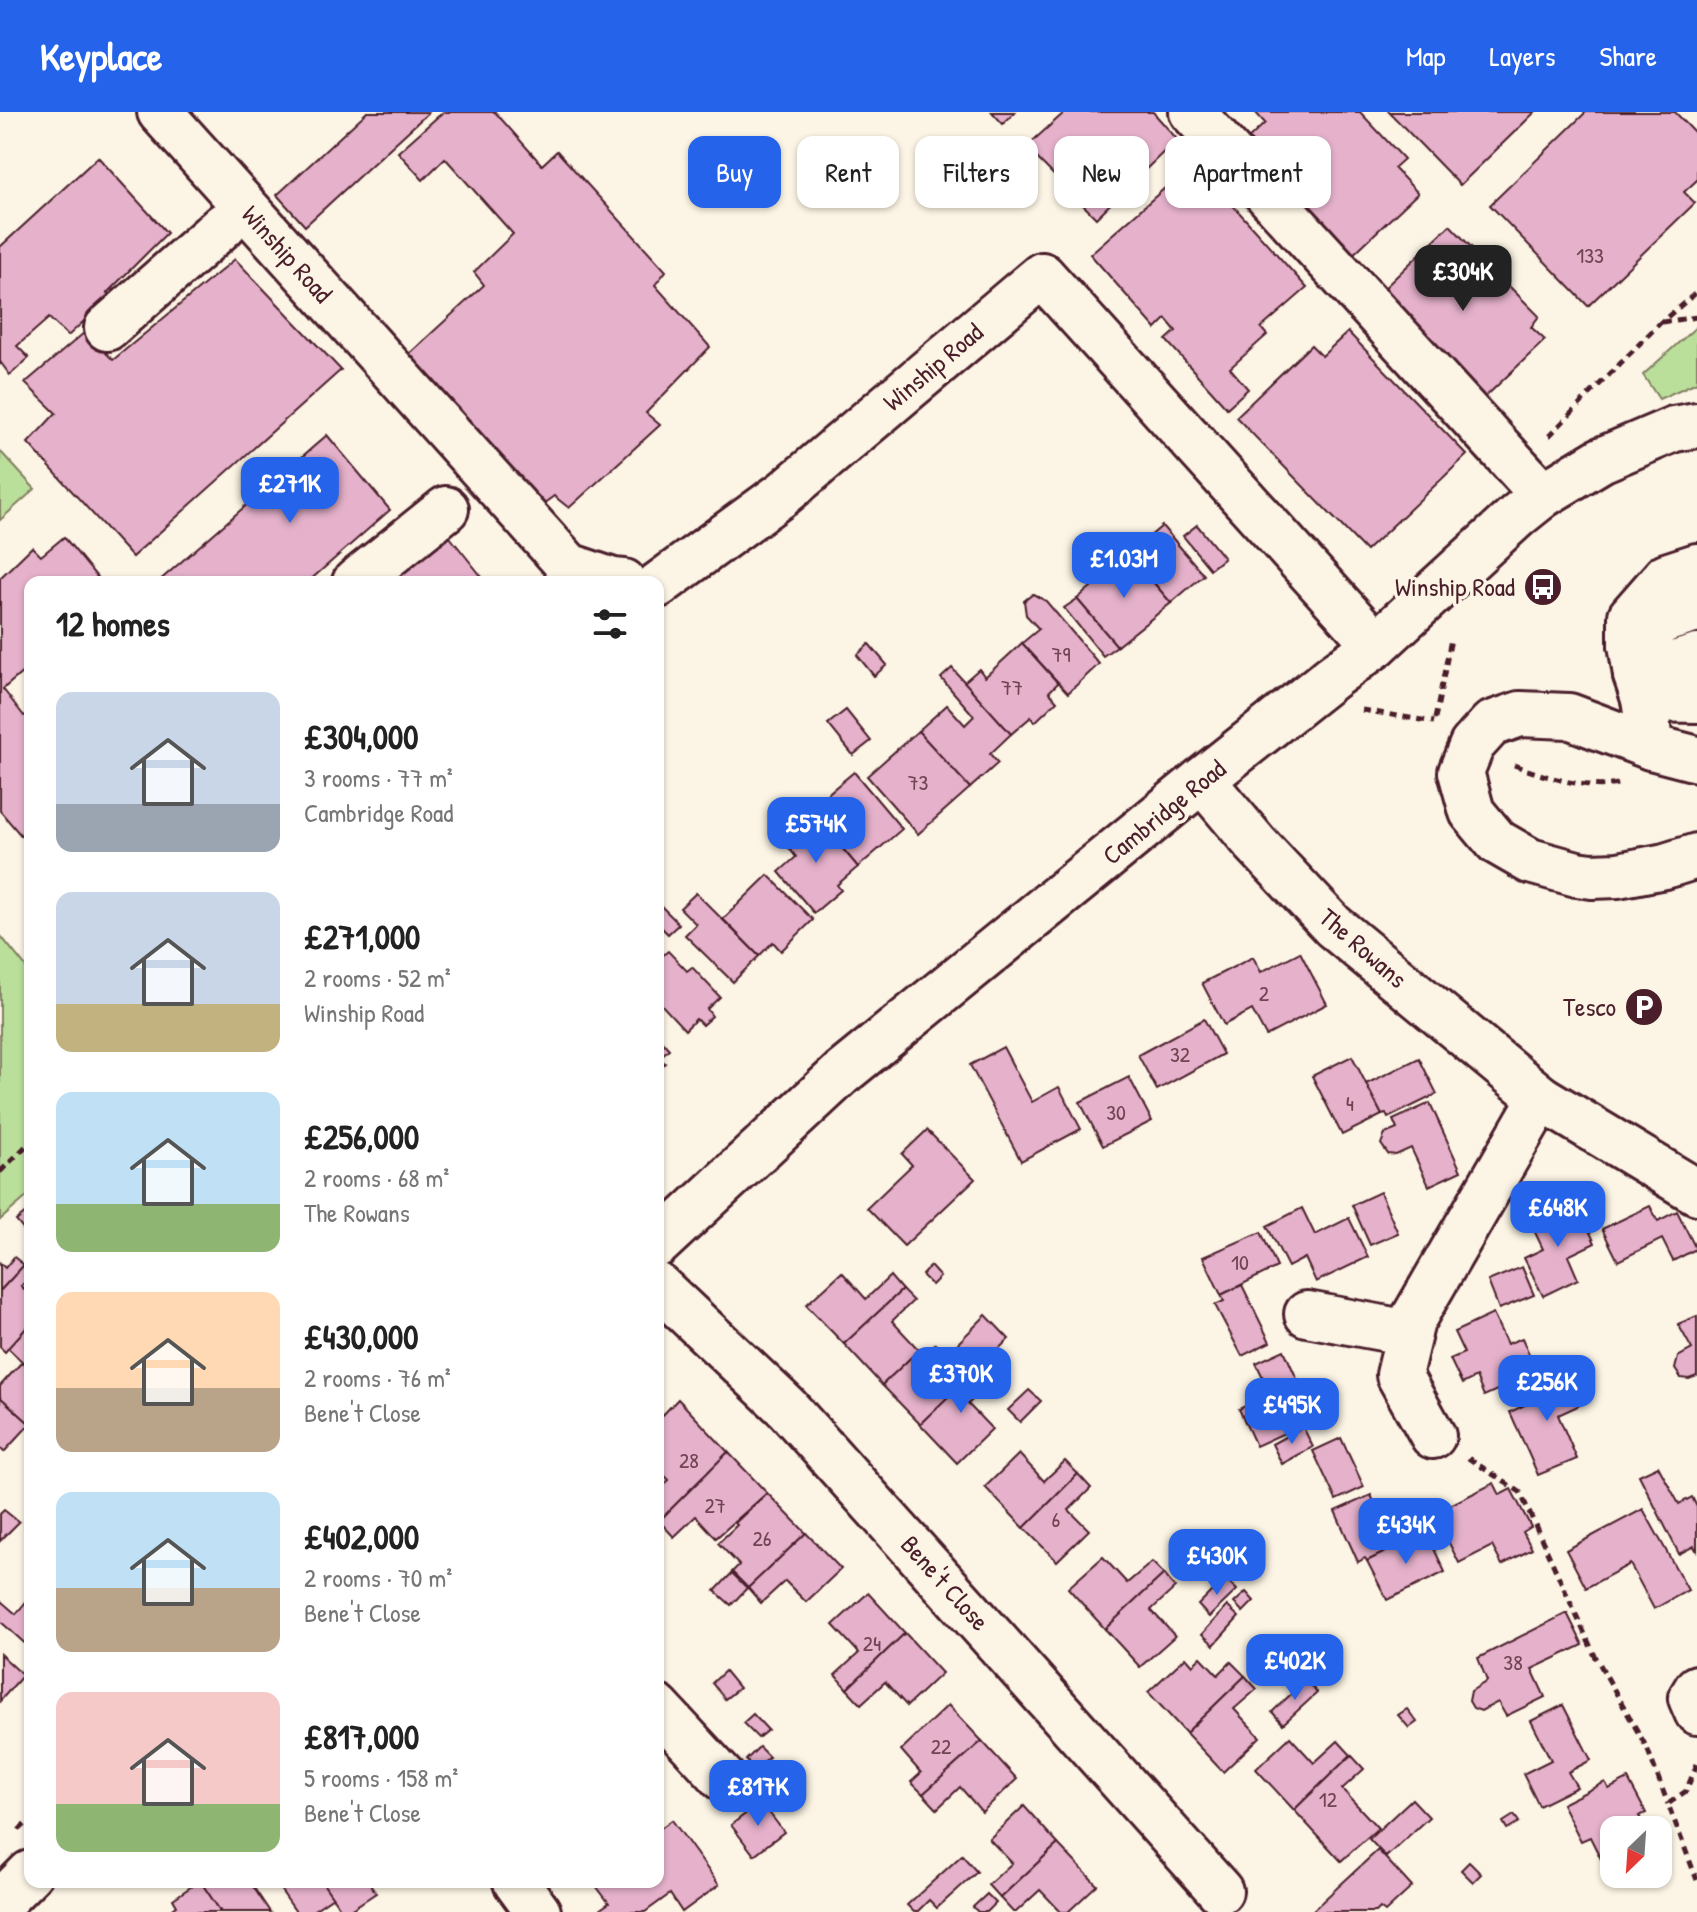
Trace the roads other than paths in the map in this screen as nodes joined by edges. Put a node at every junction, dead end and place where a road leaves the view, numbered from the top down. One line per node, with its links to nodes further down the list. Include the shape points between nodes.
1 (160, 112): 10 (street, Winship Road, via 569,566)
2 (1192, 112): 6 (street)
3 (224, 225): 4 (street)
4 (107, 328)
5 (1697, 425): 6 (street, Cambridge Road, via 1674,429 1601,460)
6 (1543, 495): 13 (street, Cambridge Road)
7 (446, 509): 9 (street)
8 (1697, 566): 15 (street, via 1666,576 1631,616)
9 (362, 576)
10 (598, 576)
11 (664, 581): 13 (street, Winship Road, via 784,493 1042,275)
12 (1697, 610): 15 (street, via 1664,620)
13 (1376, 645): 19 (street, Cambridge Road)
14 (1697, 657): 15 (street)
15 (1637, 673): 16 (street); 17 (street)
16 (1697, 700)
17 (1651, 747): 18 (street); 20 (street, via 1569,716 1520,714 1491,724 1472,745 1461,772 1472,812 1497,842 1530,861 1557,855 1592,876)
18 (1697, 759)
19 (1202, 780): 21 (street, The Rowans, via 1333,926); 23 (street, Cambridge Road, via 842,1073)
20 (1697, 856)
21 (1541, 1098): 22 (street, The Rowans); 26 (street)
22 (1697, 1192)
23 (664, 1238)
24 (664, 1292): 34 (street, Bene't Close, via 786,1407)
25 (1307, 1314): 26 (street)
26 (1409, 1333): 27 (street, via 1399,1375)
27 (1433, 1436)
28 (1697, 1688): 29 (street, via 1691,1698)
29 (1697, 1712)
30 (664, 1714): 31 (street)
31 (723, 1778)
32 (24, 1879): 35 (street)
33 (520, 1888): 36 (street)
34 (1220, 1891)
35 (0, 1903)
36 (538, 1912)

